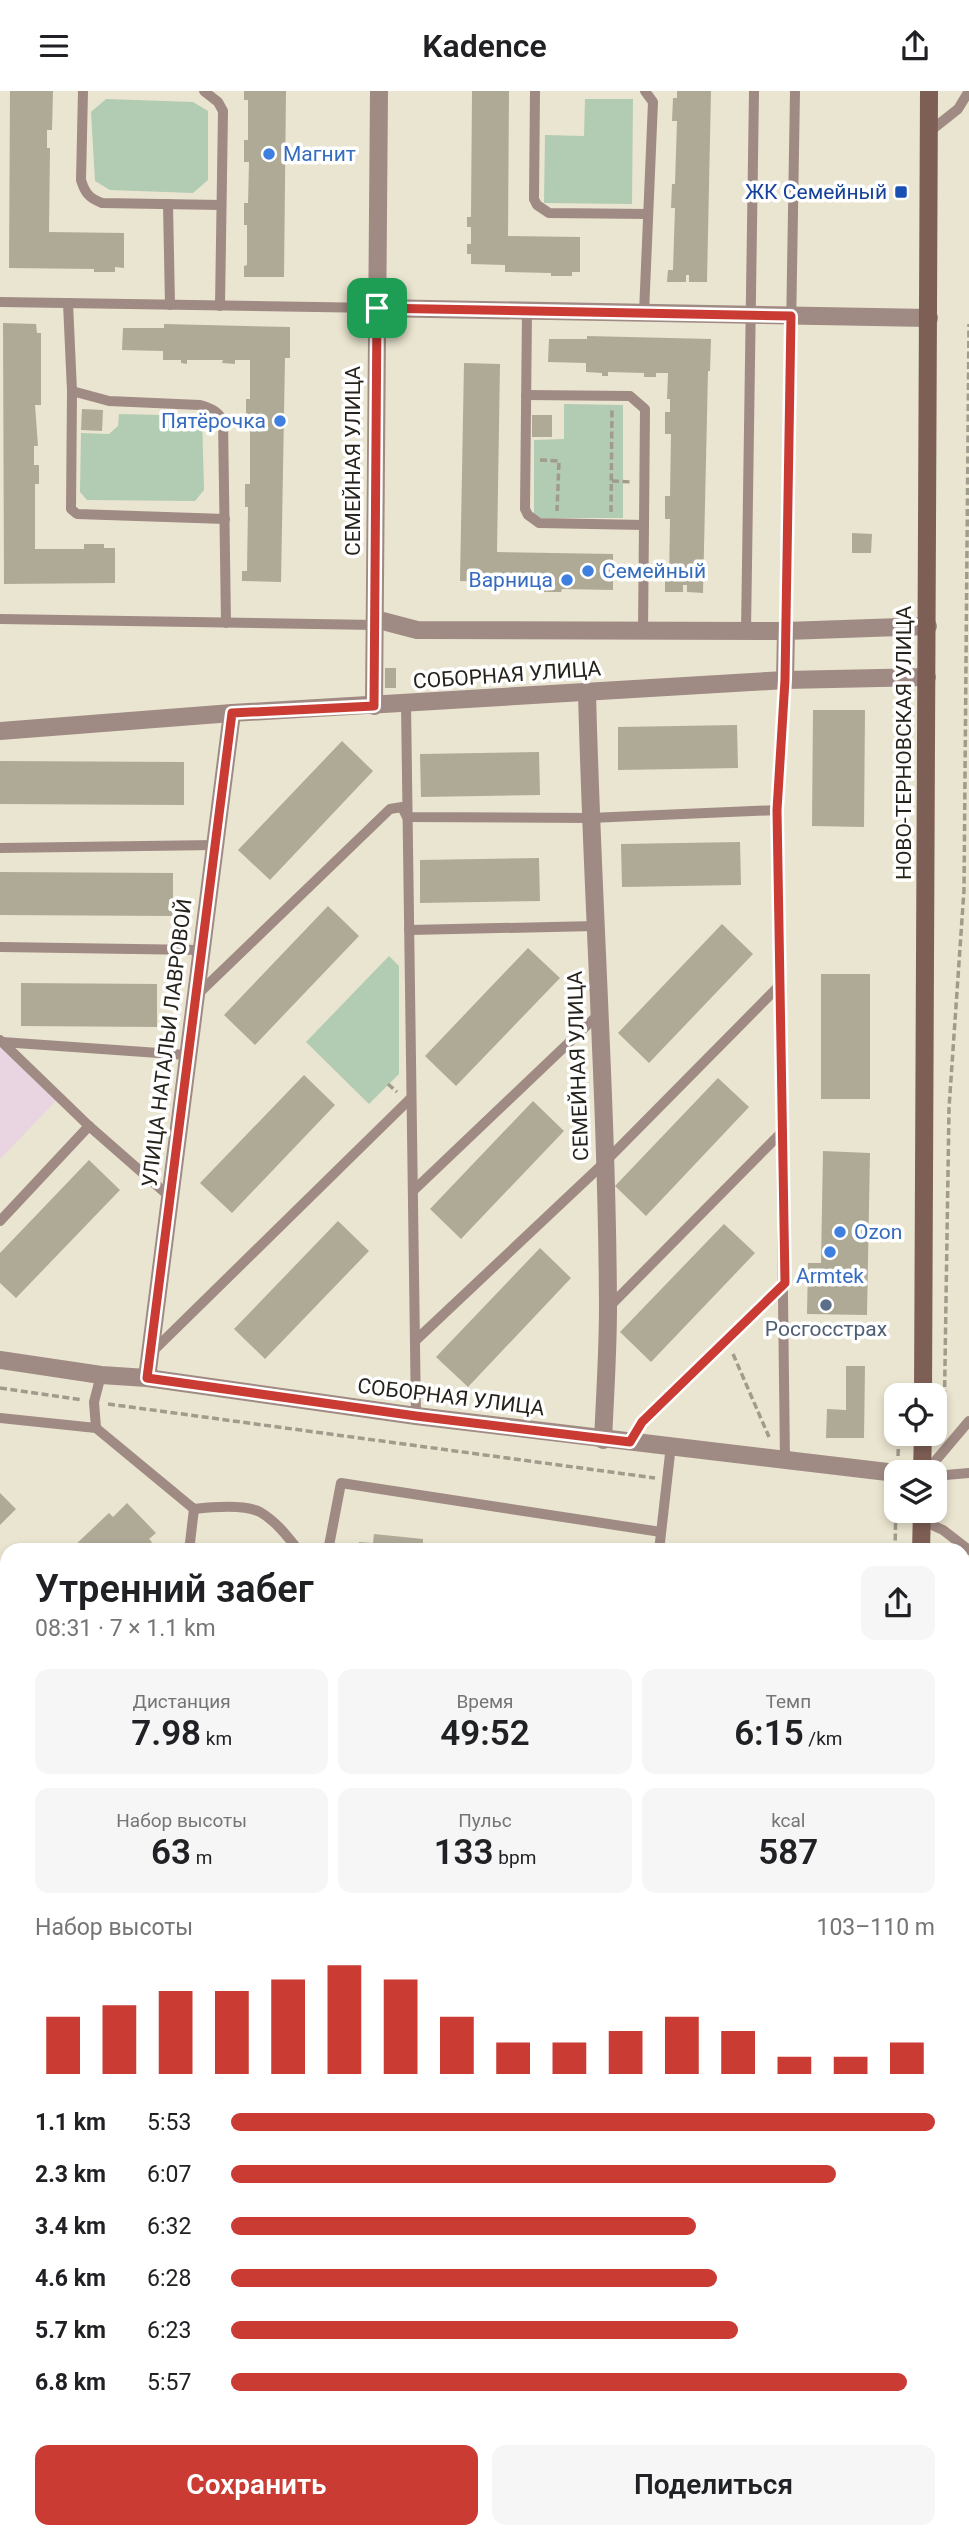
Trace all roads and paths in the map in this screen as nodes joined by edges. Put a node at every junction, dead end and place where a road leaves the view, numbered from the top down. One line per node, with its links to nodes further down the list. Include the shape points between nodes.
1 (83, 91): 11 (lane, via 81,180 85,192 102,202)
2 (204, 91): 12 (lane, via 223,111)
3 (379, 91): 18 (street, СЕМЕЙНАЯ УЛИЦА)
4 (535, 91): 13 (lane, via 537,205 549,213)
5 (645, 91): 13 (lane, via 653,102)
6 (754, 91): 21 (lane)
7 (795, 91): 22 (lane)
8 (929, 91): 10 (main road, НОВО-ТЕРНОВСКАЯ УЛИЦА)
9 (969, 91): 10 (lane, via 958,109)
10 (929, 132): 23 (main road, НОВО-ТЕРНОВСКАЯ УЛИЦА)
11 (168, 204): 12 (lane); 16 (lane)
12 (221, 205): 17 (lane)
13 (648, 214): 20 (lane)
14 (0, 302): 15 (lane)
15 (68, 303): 16 (lane); 25 (lane)
16 (170, 305): 17 (lane)
17 (220, 306): 18 (lane)
18 (377, 308): 19 (street); 36 (street, СЕМЕЙНАЯ УЛИЦА)
19 (527, 311): 20 (street); 26 (lane)
20 (644, 313): 21 (street)
21 (751, 315): 22 (street); 41 (lane)
22 (791, 316): 23 (street); 40 (lane)
23 (929, 318): 38 (main road, НОВО-ТЕРНОВСКАЯ УЛИЦА)
24 (969, 324): 87 (path, via 964,890 949,1108)
25 (72, 391): 31 (lane, via 109,401 200,405 219,414 223,420); 31 (lane, via 69,504 74,512)
26 (526, 395): 27 (lane); 28 (lane)
27 (612, 396): 29 (path); 30 (lane, via 630,396 645,409)
28 (525, 460): 32 (lane, via 525,509 539,523); 32 (path, via 559,461)
29 (611, 481): 30 (path); 33 (path)
30 (645, 482): 34 (lane)
31 (225, 519): 37 (lane)
32 (557, 524): 33 (lane)
33 (610, 524): 34 (lane)
34 (644, 525): 39 (lane)
35 (0, 619): 37 (lane)
36 (375, 622): 37 (lane); 39 (street, via 417,630); 46 (street, СЕМЕЙНАЯ УЛИЦА)
37 (226, 623)
38 (928, 626): 40 (street); 42 (main road, НОВО-ТЕРНОВСКАЯ УЛИЦА)
39 (643, 631): 41 (street)
40 (786, 631): 41 (street); 43 (street)
41 (746, 632)
42 (927, 677): 43 (street, СОБОРНАЯ УЛИЦА); 77 (main road, НОВО-ТЕРНОВСКАЯ УЛИЦА)
43 (785, 680): 44 (street, СОБОРНАЯ УЛИЦА); 49 (lane)
44 (587, 692): 45 (street, СОБОРНАЯ УЛИЦА); 51 (street, СЕМЕЙНАЯ УЛИЦА)
45 (406, 704): 46 (street, СОБОРНАЯ УЛИЦА); 50 (lane)
46 (374, 706): 47 (street, СОБОРНАЯ УЛИЦА)
47 (232, 713): 48 (street, СОБОРНАЯ УЛИЦА); 52 (street, УЛИЦА НАТАЛЬИ ЛАВРОВОЙ)
48 (0, 731)
49 (777, 810): 51 (lane); 58 (lane)
50 (407, 817): 51 (lane); 55 (lane); 59 (lane, via 402,807 390,809)
51 (590, 818): 54 (street, СЕМЕЙНАЯ УЛИЦА)
52 (215, 845): 53 (lane); 57 (street, УЛИЦА НАТАЛЬИ ЛАВРОВОЙ)
53 (0, 848)
54 (596, 926): 55 (lane); 60 (street, СЕМЕЙНАЯ УЛИЦА)
55 (409, 930): 63 (lane)
56 (0, 947): 57 (lane)
57 (201, 950): 59 (street, УЛИЦА НАТАЛЬИ ЛАВРОВОЙ)
58 (780, 985): 65 (lane); 66 (lane)
59 (194, 997): 62 (street, УЛИЦА НАТАЛЬИ ЛАВРОВОЙ)
60 (599, 1014): 66 (street, СЕМЕЙНАЯ УЛИЦА); 67 (lane)
61 (1, 1041): 62 (lane); 64 (lane)
62 (187, 1055): 68 (street, УЛИЦА НАТАЛЬИ ЛАВРОВОЙ)
63 (411, 1098): 67 (lane); 73 (lane)
64 (89, 1126): 68 (lane); 69 (lane)
65 (782, 1132): 70 (lane); 71 (lane)
66 (604, 1163): 71 (street, СЕМЕЙНАЯ УЛИЦА); 72 (lane)
67 (413, 1191): 72 (lane)
68 (170, 1197): 73 (street, УЛИЦА НАТАЛЬИ ЛАВРОВОЙ)
69 (0, 1221)
70 (785, 1283): 85 (lane, via 642,1422); 88 (lane)
71 (608, 1309): 84 (street, СЕМЕЙНАЯ УЛИЦА)
72 (415, 1341): 80 (lane)
73 (152, 1352): 76 (street, УЛИЦА НАТАЛЬИ ЛАВРОВОЙ)
74 (0, 1360): 75 (street, СОБОРНАЯ УЛИЦА)
75 (101, 1375): 76 (street, СОБОРНАЯ УЛИЦА); 79 (lane)
76 (147, 1378): 80 (street, СОБОРНАЯ УЛИЦА)
77 (923, 1383)
78 (0, 1388): 79 (path)
79 (94, 1402): 83 (lane); 93 (path)
80 (416, 1416): 84 (street, СОБОРНАЯ УЛИЦА)
81 (0, 1418): 83 (lane)
82 (969, 1421): 87 (lane)
83 (96, 1428): 94 (lane)
84 (603, 1440): 85 (street, СОБОРНАЯ УЛИЦА)
85 (630, 1442): 86 (street, СОБОРНАЯ УЛИЦА)
86 (671, 1445): 88 (street, СОБОРНАЯ УЛИЦА); 93 (lane)
87 (944, 1450): 89 (lane)
88 (785, 1460): 90 (street, СОБОРНАЯ УЛИЦА)
89 (935, 1460)
90 (884, 1465)
91 (969, 1473): 92 (lane)
92 (947, 1475)
93 (667, 1479): 100 (lane)
94 (194, 1509): 101 (lane); 102 (lane, via 216,1506 258,1511)
95 (895, 1523): 105 (path)
96 (921, 1523): 106 (main road)
97 (933, 1523): 99 (lane)
98 (942, 1523): 99 (path)
99 (943, 1530): 107 (lane)
100 (662, 1532): 103 (lane, via 341,1483); 104 (lane)
101 (190, 1543)
102 (293, 1543)
103 (330, 1543)
104 (660, 1543)
105 (894, 1543)
106 (921, 1543)
107 (960, 1543)

